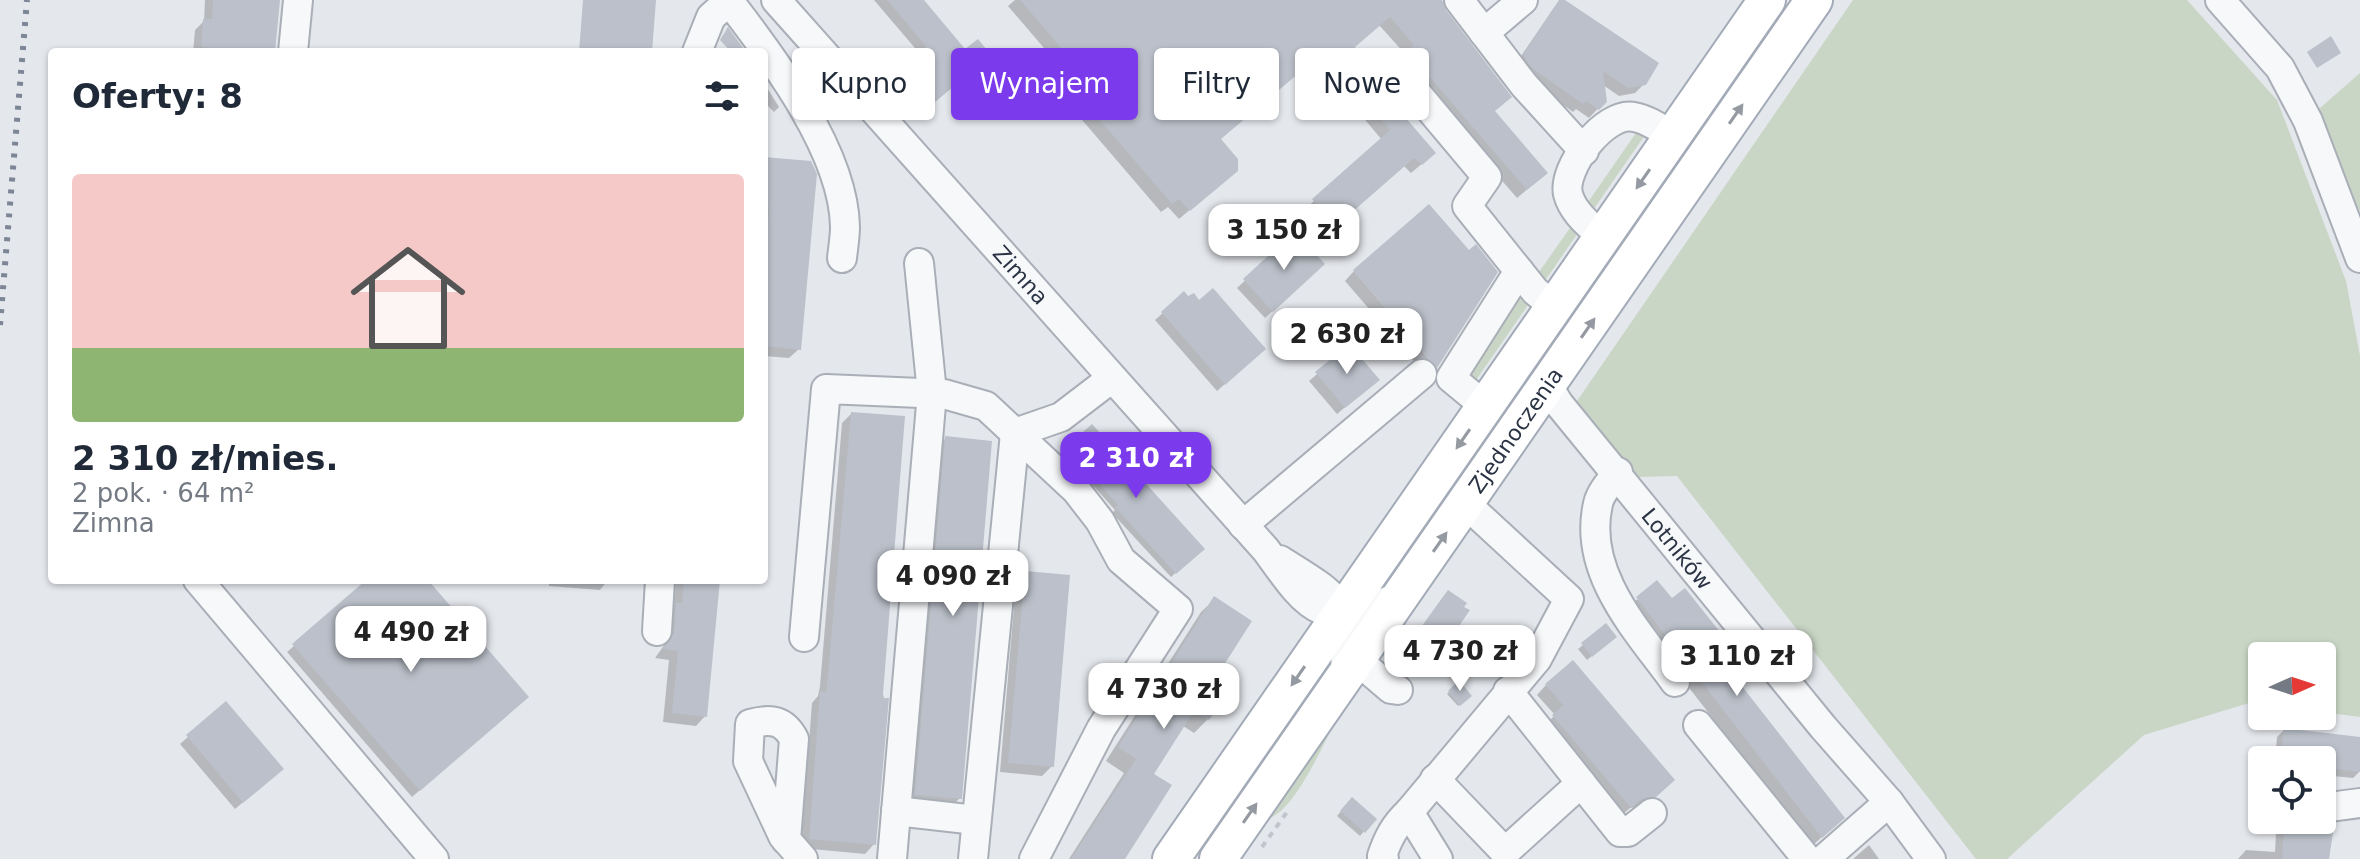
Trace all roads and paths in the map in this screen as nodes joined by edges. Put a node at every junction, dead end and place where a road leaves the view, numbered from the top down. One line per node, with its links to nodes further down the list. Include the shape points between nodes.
1 (298, 0): 10 (street)
2 (729, 0): 11 (street, via 711,17); 12 (street)
3 (776, 0): 24 (street, Zimna)
4 (1459, 0): 9 (street)
5 (1523, 0): 9 (street)
6 (1767, 0): 15 (main road, Zjednoczenia)
7 (1814, 0): 25 (main road, Zjednoczenia, one-way to 7)
8 (2221, 0): 19 (street, via 2280,68 2308,121)
9 (1484, 33): 16 (street)
10 (293, 48)
11 (699, 48)
12 (765, 48)
13 (768, 52): 18 (street, via 838,185 845,225)
14 (1429, 108): 21 (street, via 1487,177 1467,206)
15 (1673, 136): 16 (street, via 1623,117 1594,134); 17 (main road, Zjednoczenia, one-way to 17)
16 (1584, 151): 17 (street, via 1567,180 1568,194 1576,211)
17 (1603, 238): 22 (main road, Zjednoczenia)
18 (842, 258)
19 (2360, 258)
20 (919, 263): 26 (street)
21 (1519, 271): 22 (street); 27 (street, via 1451,378)
22 (1555, 307): 27 (main road, Zjednoczenia)
23 (1422, 374): 31 (street)
24 (1112, 378): 28 (street, via 1061,417); 31 (street, Zimna)
25 (1548, 386): 29 (street, Lotników); 30 (main road, Zjednoczenia)
26 (932, 393): 28 (street, via 986,406); 37 (street, via 826,389); 48 (street)
27 (1486, 407): 35 (main road, Zjednoczenia, one-way to 35)
28 (1015, 433): 51 (street); 56 (street, via 1076,490 1121,560 1178,609 1101,729)
29 (1618, 472): 39 (street, via 1598,500 1595,528 1601,570); 45 (street, Lotników)
30 (1466, 504): 34 (main road, Zjednoczenia, one-way to 30); 41 (street, via 1569,599 1537,659)
31 (1243, 525): 35 (street, Zimna, via 1307,602 1326,613)
32 (201, 584): 53 (street)
33 (660, 584): 36 (street)
34 (1403, 595): 35 (street, via 1374,608); 38 (main road, Zjednoczenia)
35 (1343, 613): 38 (street); 57 (main road, Zjednoczenia, one-way to 57)
36 (657, 631)
37 (804, 637)
38 (1351, 667): 40 (street); 58 (main road, Zjednoczenia, one-way to 38)
39 (1675, 682)
40 (1398, 690)
41 (1508, 691): 43 (street); 44 (street)
42 (1698, 725): 61 (street)
43 (1435, 779): 49 (street); 52 (street)
44 (1581, 783): 50 (street, via 1620,832 1628,832); 52 (street)
45 (1889, 802): 62 (street); 63 (street, Lotników)
46 (2360, 803): 47 (street)
47 (2336, 806)
48 (896, 811): 51 (street); 54 (street)
49 (1409, 812): 59 (street, via 1387,839); 60 (street)
50 (1652, 813)
51 (976, 820): 55 (street)
52 (1508, 855)
53 (434, 859)
54 (892, 859)
55 (973, 859)
56 (1034, 859)
57 (1171, 859)
58 (1218, 859)
59 (1384, 859)
60 (1438, 859)
61 (1807, 859)
62 (1824, 859)
63 (1931, 859)

